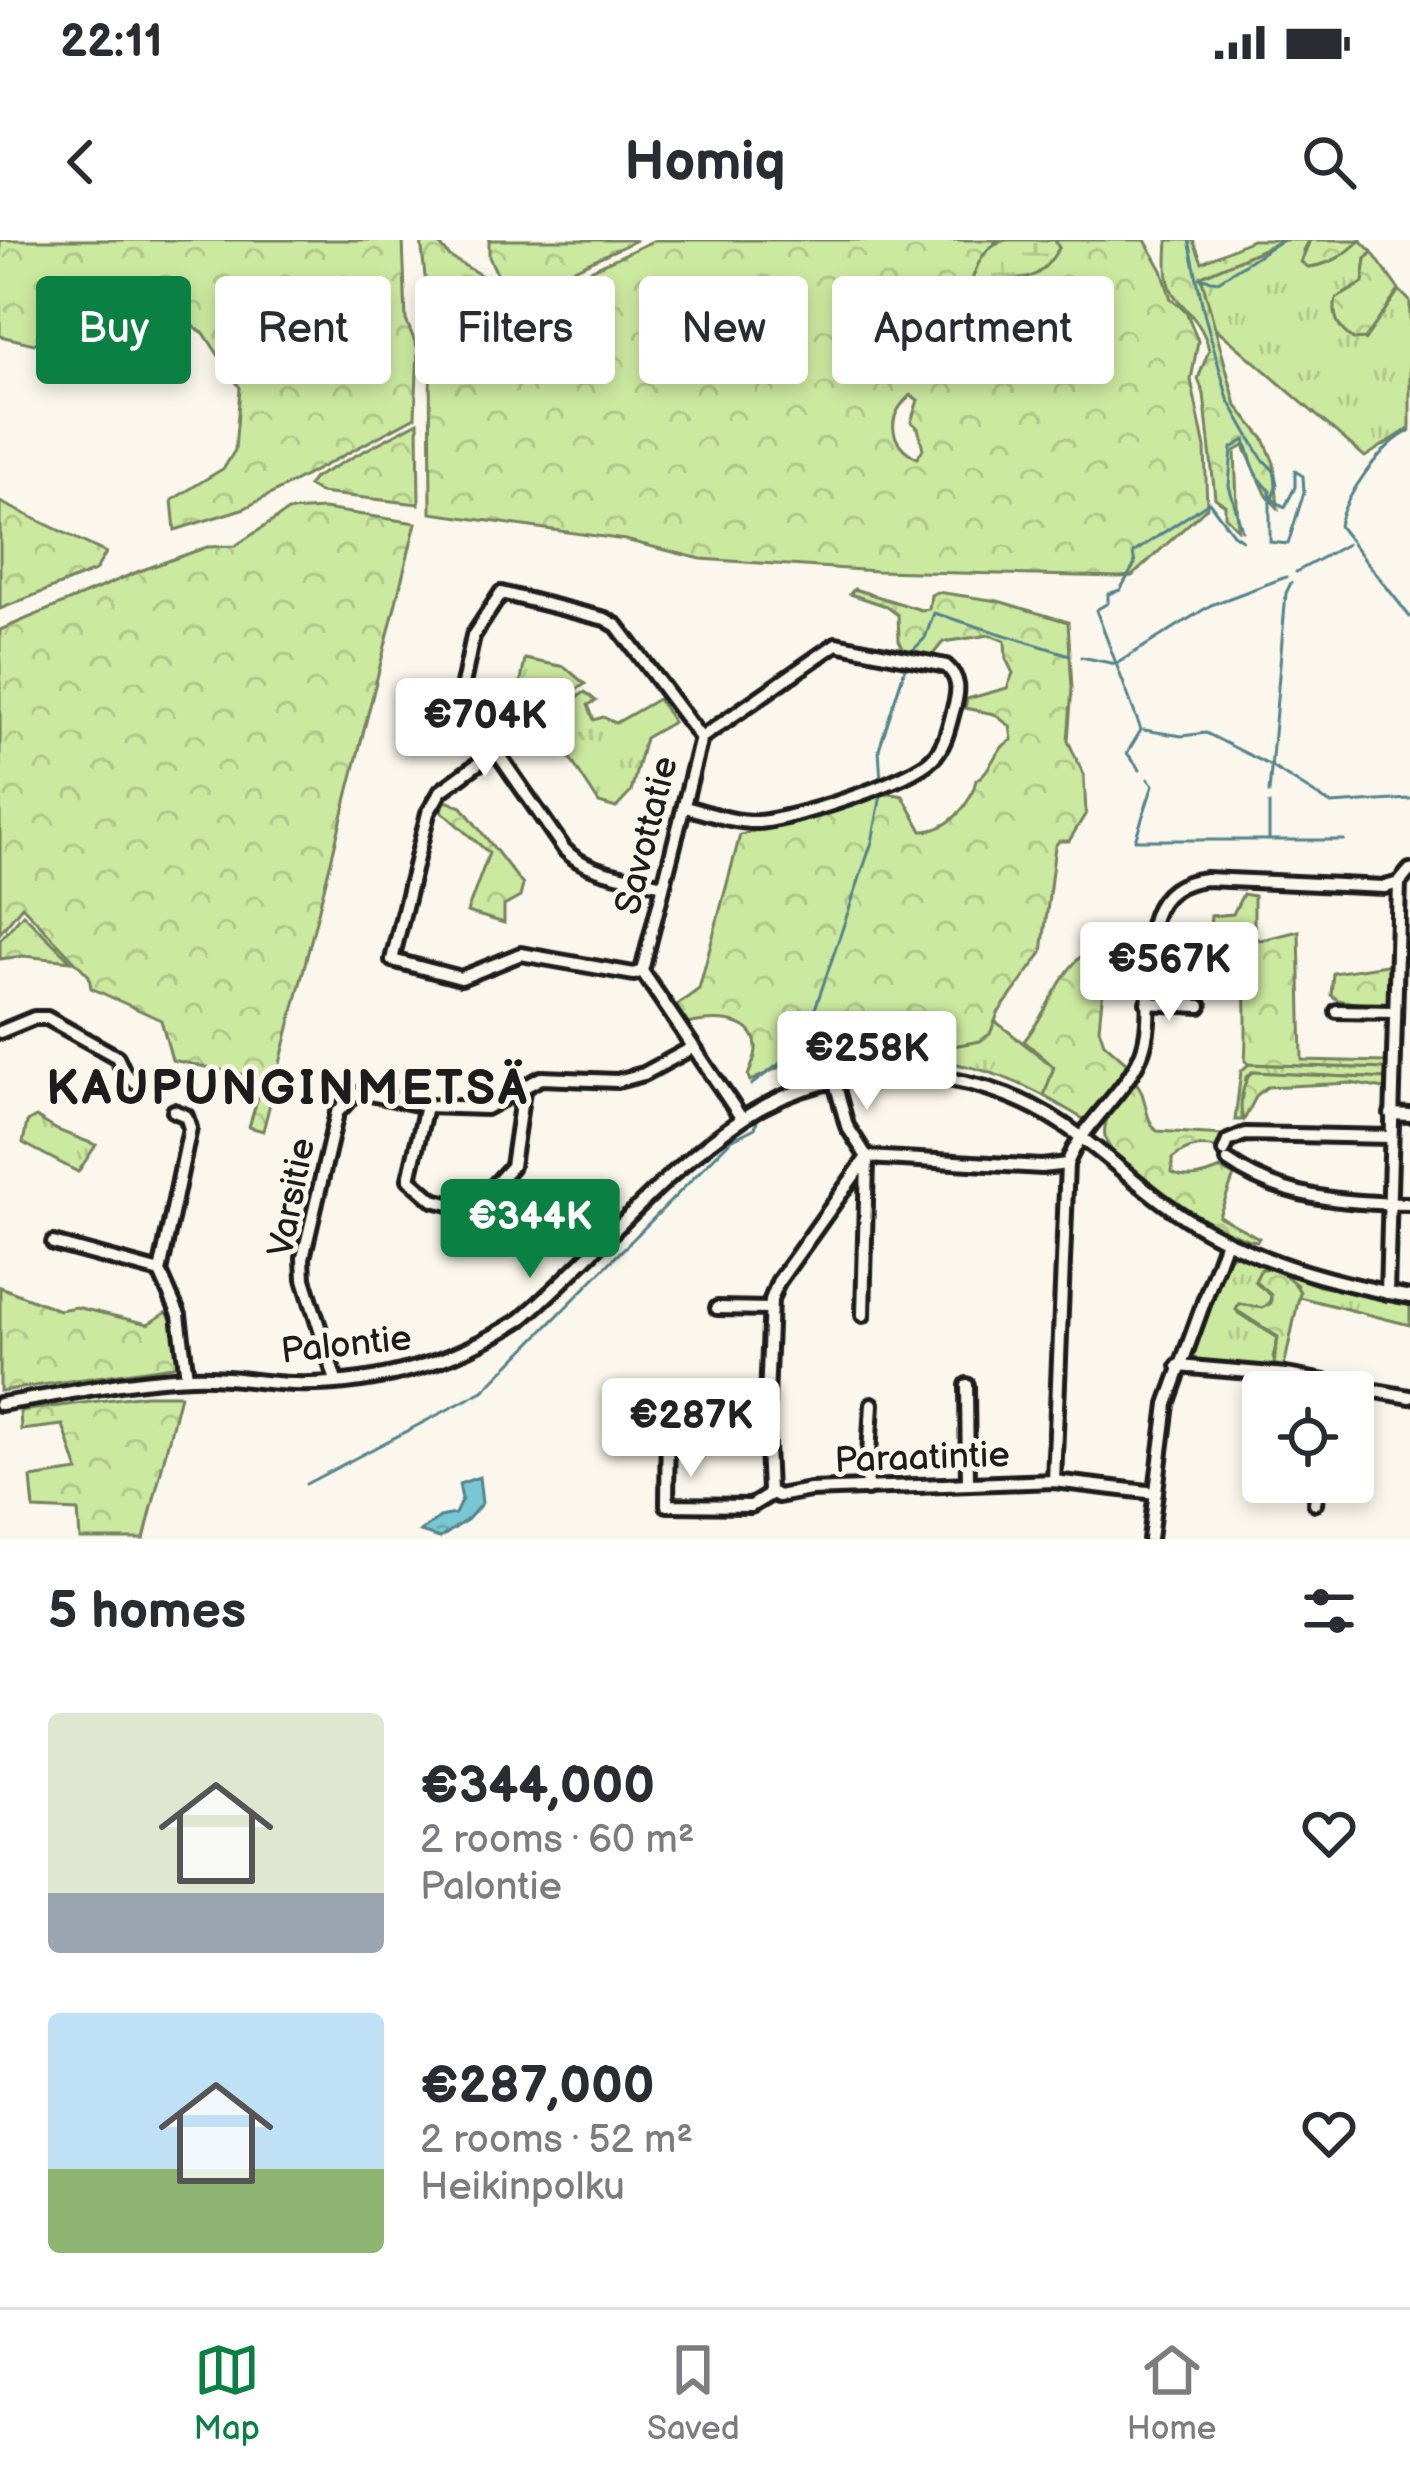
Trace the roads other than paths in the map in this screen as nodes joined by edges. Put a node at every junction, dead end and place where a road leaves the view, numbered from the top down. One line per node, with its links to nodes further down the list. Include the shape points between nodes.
1 (701, 738): 2 (street, via 617,626 501,593 472,636 460,687); 3 (street, Savottatie); 3 (street, Savottatie, via 836,644 954,673 958,694 945,739 910,776 764,822)
2 (494, 752): 6 (street, via 570,857); 8 (street, via 441,791 428,813 392,960 461,977 520,954)
3 (685, 807): 6 (street, Savottatie)
4 (1410, 870): 5 (street)
5 (1399, 884): 7 (street); 9 (street, via 1184,883 1154,918)
6 (663, 885): 8 (street, Savottatie)
7 (1404, 949): 12 (street)
8 (641, 971): 16 (street, Savottatie)
9 (1147, 1003): 10 (street); 26 (street, via 1140,1058)
10 (1200, 1006)
11 (1337, 1011): 12 (street)
12 (1394, 1012): 14 (street)
13 (0, 1032): 17 (street, via 47,1018 118,1057)
14 (1394, 1036): 15 (street); 22 (street)
15 (1410, 1037)
16 (692, 1048): 19 (street, Varsitie, via 617,1082 542,1078); 24 (street, Savottatie)
17 (134, 1082)
18 (835, 1082): 24 (street, Palontie); 26 (street, Palontie, via 886,1074 964,1082 1025,1103); 27 (street)
19 (523, 1091): 20 (street, Varsitie, via 486,1108); 29 (street, via 512,1166)
20 (426, 1106): 29 (street, via 409,1179 453,1205); 44 (street, Varsitie, via 354,1094 338,1113 303,1258)
21 (174, 1111): 35 (street, via 190,1128)
22 (1391, 1114): 23 (street); 25 (street)
23 (1410, 1115)
24 (742, 1119): 44 (street, Palontie, via 490,1340 441,1361)
25 (1391, 1137): 30 (street); 30 (street, via 1245,1134 1228,1141 1226,1156 1283,1189)
26 (1081, 1138): 28 (street); 33 (street, Palontie)
27 (867, 1157): 28 (street); 39 (street, via 778,1282); 40 (street)
28 (1067, 1164): 51 (street)
29 (491, 1190): 32 (street, via 533,1230)
30 (1390, 1204): 31 (street); 36 (street)
31 (1410, 1204)
32 (559, 1206)
33 (1226, 1241): 36 (street, Palontie); 41 (street)
34 (53, 1243): 35 (street)
35 (160, 1272): 43 (street, via 177,1307)
36 (1388, 1293): 37 (street, Palontie)
37 (1410, 1297)
38 (716, 1308): 39 (street)
39 (770, 1309): 55 (street)
40 (863, 1316)
41 (1178, 1366): 42 (street); 54 (street)
42 (1242, 1375)
43 (187, 1377): 44 (street, Palontie); 48 (street, Palontie)
44 (335, 1381)
45 (967, 1385): 52 (street)
46 (1374, 1393): 47 (street)
47 (1410, 1397)
48 (0, 1404)
49 (872, 1404): 53 (street)
50 (668, 1413): 55 (street, Paraatintie, via 667,1504 743,1507)
51 (1054, 1481): 52 (street, Paraatintie); 54 (street, Paraatintie)
52 (968, 1484): 53 (street, Paraatintie)
53 (867, 1489): 55 (street, Paraatintie)
54 (1156, 1493): 56 (street)
55 (771, 1494)
56 (1150, 1539)

